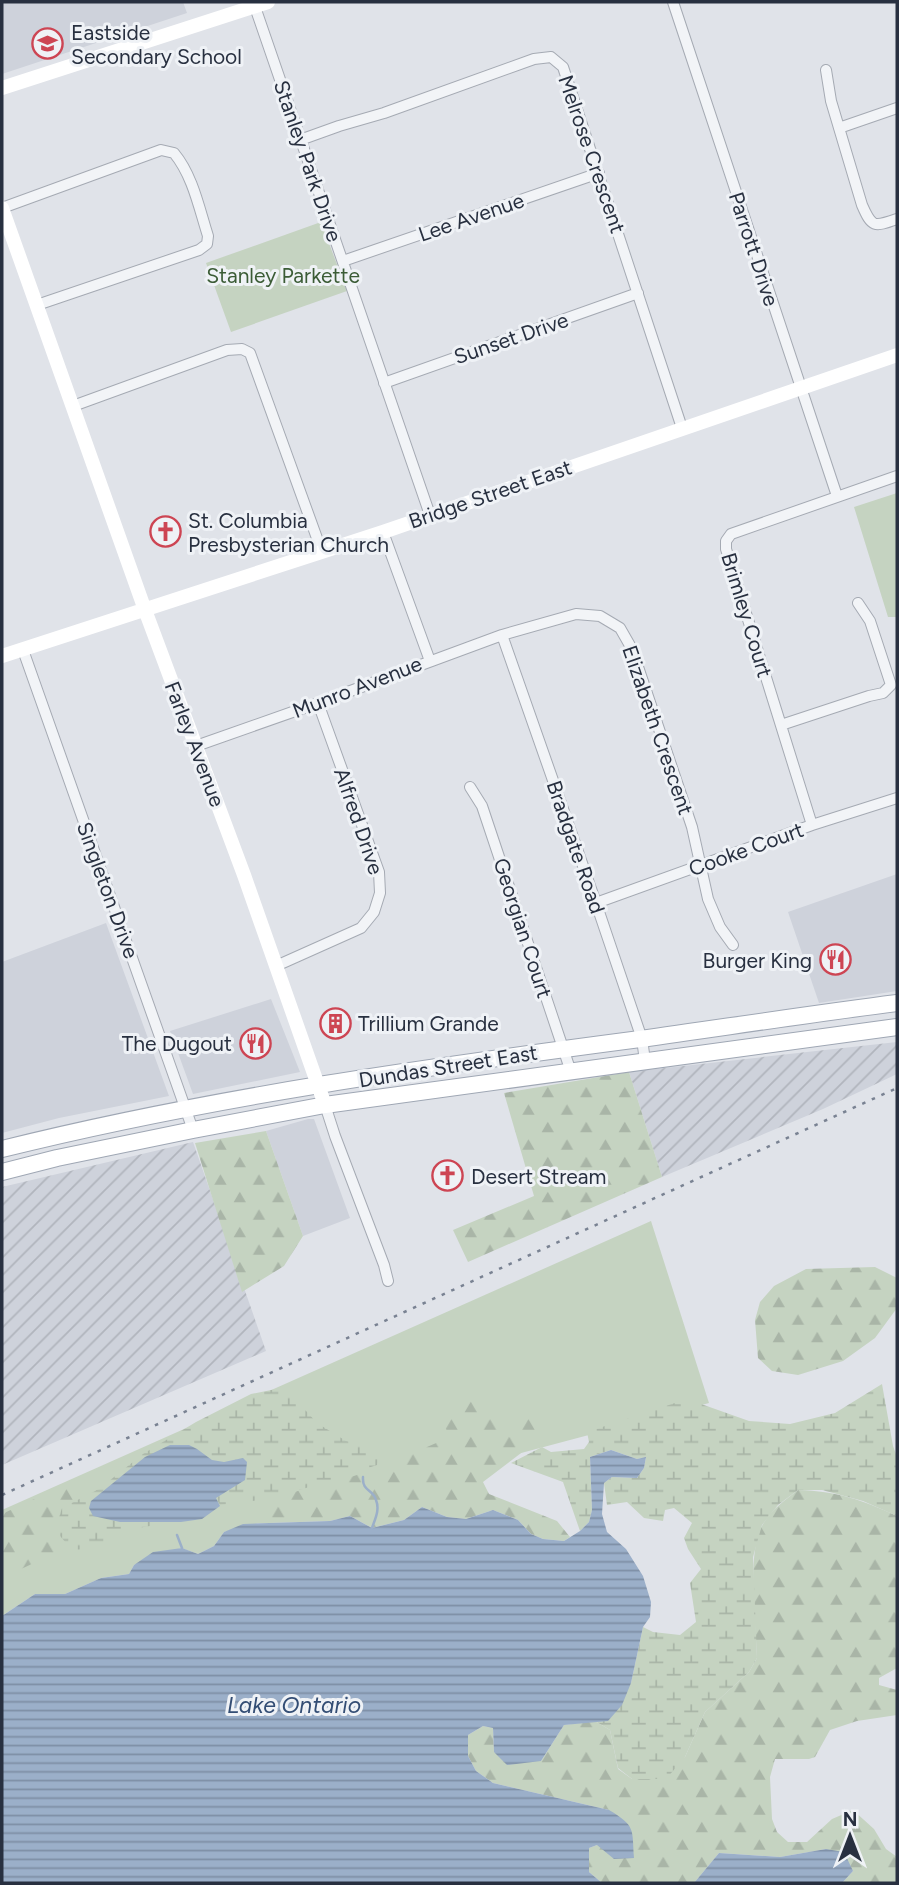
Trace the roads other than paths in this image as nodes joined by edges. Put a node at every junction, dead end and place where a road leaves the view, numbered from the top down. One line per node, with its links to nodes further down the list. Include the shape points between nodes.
1 (673, 2): 16 (street, Parrott Drive)
2 (261, 4): 4 (street); 7 (street, Stanley Park Drive)
3 (826, 70): 6 (street)
4 (2, 88)
5 (897, 108): 6 (street)
6 (839, 128): 10 (street, via 869,220 881,224)
7 (300, 140): 8 (street, Melrose Crescent, via 551,57 563,67); 11 (street, Stanley Park Drive)
8 (599, 173): 11 (street, Lee Avenue); 12 (street, Melrose Crescent)
9 (2, 208): 13 (street, Farley Avenue); 13 (street, via 161,150 174,153 190,182 207,244)
10 (897, 219)
11 (343, 261): 15 (street, Stanley Park Drive)
12 (638, 293): 15 (street, Sunset Drive); 18 (street, Melrose Crescent)
13 (37, 305): 17 (street, Farley Avenue)
14 (897, 355): 16 (street, Bridge Street East)
15 (384, 383): 21 (street, Stanley Park Drive)
16 (800, 388): 18 (street, Bridge Street East); 20 (street, Parrott Drive)
17 (73, 406): 23 (street, via 227,351 250,353); 25 (street, Farley Avenue)
18 (682, 428): 21 (street, Bridge Street East)
19 (897, 476): 20 (street, Brimley Court)
20 (836, 496): 31 (street, Brimley Court, via 731,534 726,541)
21 (430, 514): 22 (street, Bridge Street East)
22 (383, 532): 23 (street, Bridge Street East); 29 (street, Munro Avenue)
23 (322, 552): 25 (street, Bridge Street East)
24 (858, 603): 31 (street, via 870,621 891,685 883,693)
25 (145, 610): 27 (street, Bridge Street East); 32 (street, Farley Avenue)
26 (502, 635): 29 (street, Elizabeth Crescent); 36 (street, Elizabeth Crescent, via 576,614 600,615 620,628 642,674); 37 (street, Bradgate Road)
27 (23, 650): 28 (street, Bridge Street East); 52 (street, Singleton Drive)
28 (2, 656)
29 (430, 661): 30 (street, Munro Avenue)
30 (318, 703): 32 (street, Munro Avenue); 39 (street, Alfred Drive, via 379,872 380,893 374,912 361,928)
31 (781, 725): 35 (street, Brimley Court)
32 (196, 746): 39 (street, Farley Avenue)
33 (470, 787): 45 (street, Georgian Court, via 482,806)
34 (897, 798): 35 (street, Cooke Court)
35 (812, 825): 36 (street, Cooke Court)
36 (700, 865): 37 (street, Cooke Court); 38 (street, Elizabeth Crescent, via 715,919)
37 (596, 903): 44 (street, Bradgate Road)
38 (733, 944)
39 (276, 966): 49 (street, Farley Avenue)
40 (897, 1003): 41 (main road, Dundas Street East)
41 (824, 1013): 43 (main road); 44 (main road, Dundas Street East)
42 (897, 1027): 43 (main road, Dundas Street East)
43 (830, 1036): 46 (main road, Dundas Street East)
44 (642, 1039): 45 (main road, Dundas Street East); 46 (street, Bradgate Road)
45 (564, 1049): 47 (street, Georgian Court); 48 (main road, Dundas Street East)
46 (645, 1061): 47 (main road, Dundas Street East)
47 (571, 1072): 50 (main road, Dundas Street East)
48 (380, 1076): 49 (main road, Dundas Street East); 50 (main road)
49 (318, 1086): 51 (street, Farley Avenue); 52 (main road, Dundas Street East)
50 (384, 1097): 51 (main road, Dundas Street East)
51 (325, 1105): 53 (main road, Dundas Street East); 56 (street, Farley Avenue)
52 (186, 1109): 53 (street, Singleton Drive); 54 (main road, Dundas Street East)
53 (193, 1130): 55 (main road, Dundas Street East)
54 (2, 1149)
55 (2, 1172)
56 (388, 1281)

